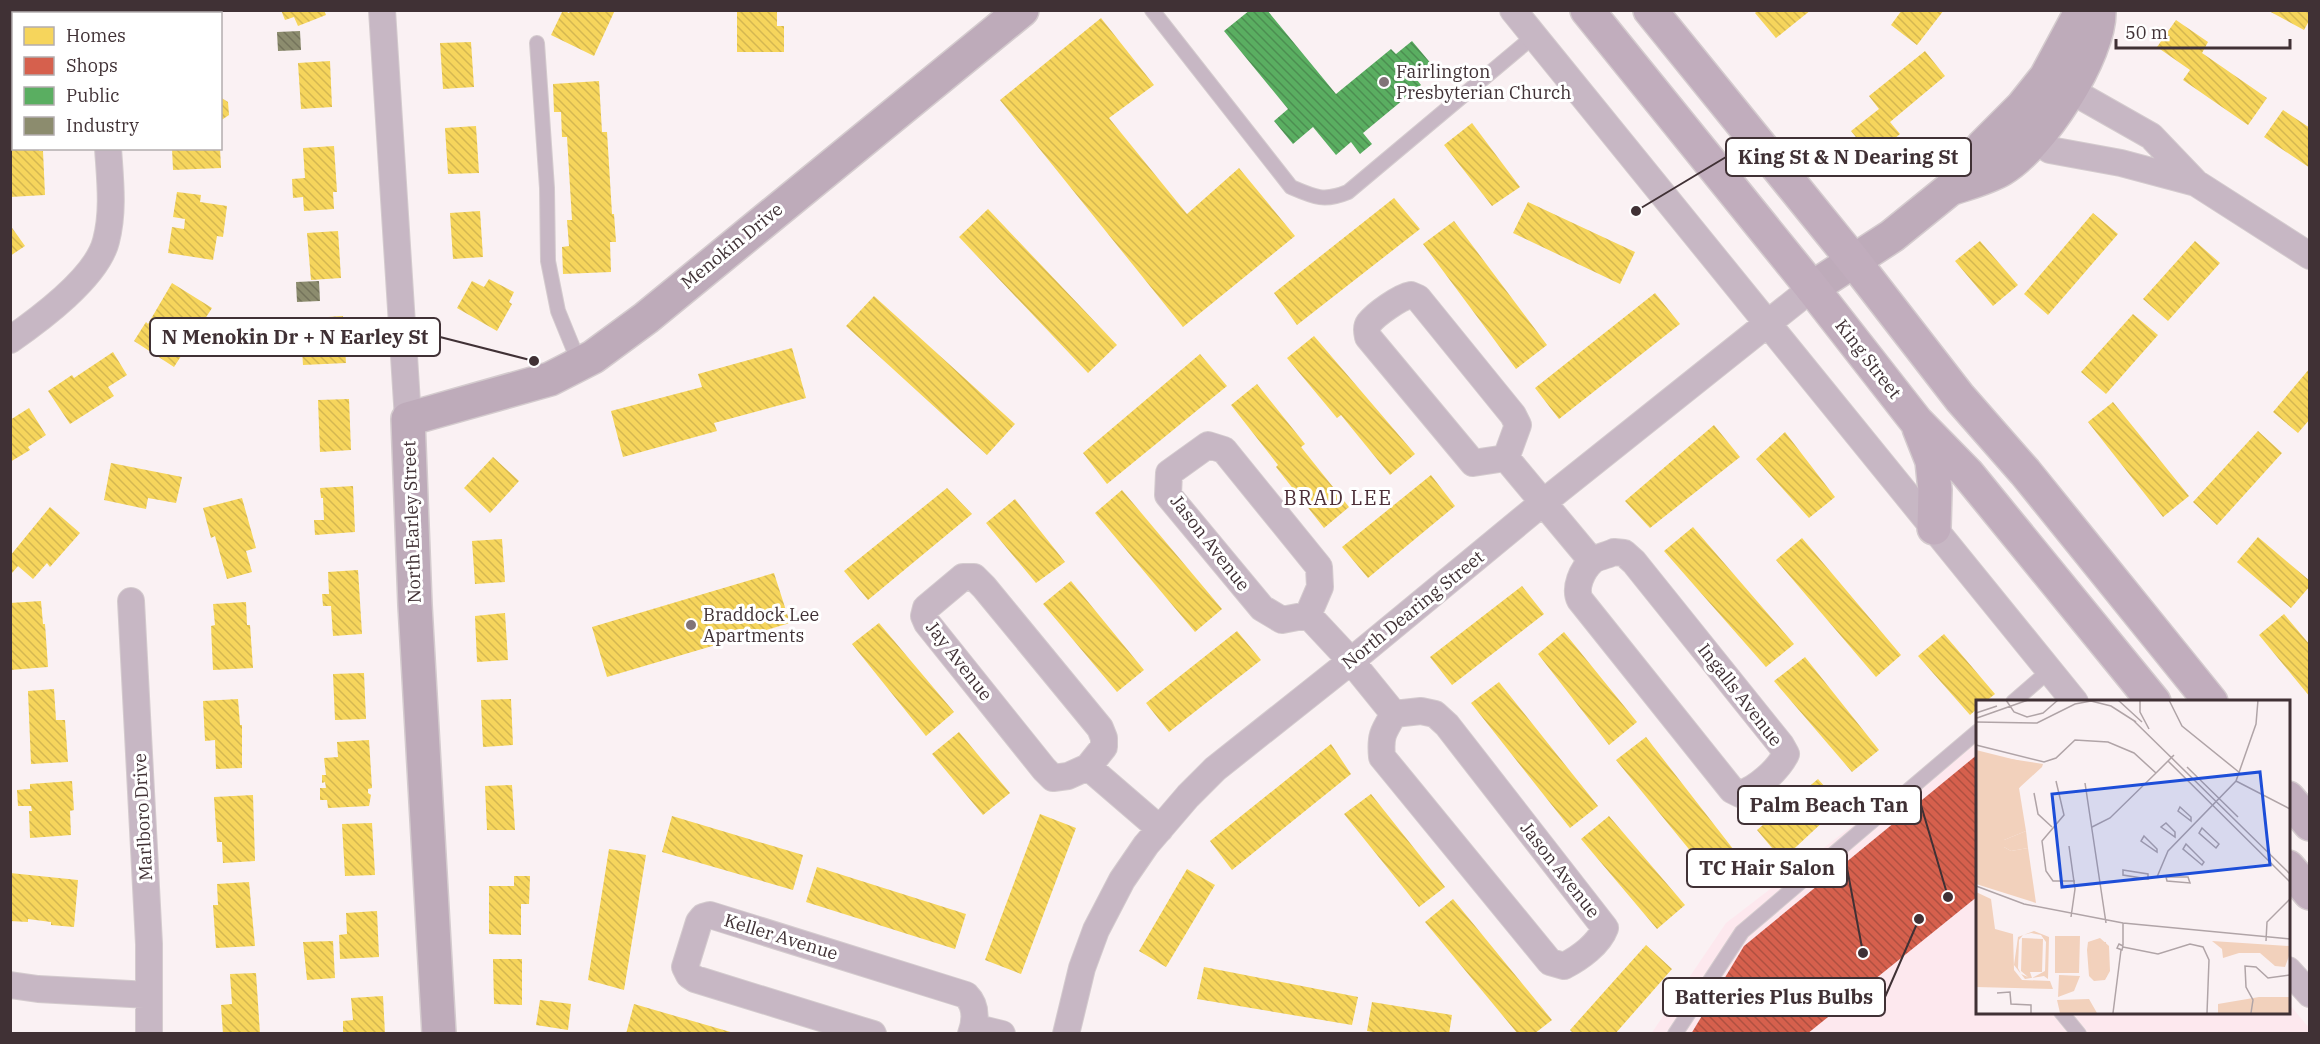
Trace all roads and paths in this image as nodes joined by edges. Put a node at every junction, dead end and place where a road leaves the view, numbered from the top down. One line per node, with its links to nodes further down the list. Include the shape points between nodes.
1 (382, 10): 22 (street, North Earley Street)
2 (1022, 10): 21 (street, Menokin Drive, via 624,335)
3 (1152, 10): 8 (lane, via 1291,187 1310,196 1331,199 1348,192)
4 (1513, 10): 8 (street)
5 (1587, 10): 18 (main road, King Street)
6 (1650, 10): 17 (main road)
7 (2093, 13): 10 (street, via 2086,59)
8 (1534, 36): 19 (street)
9 (537, 44): 21 (lane, via 549,261 558,311)
10 (2058, 84): 11 (street); 12 (street); 14 (street, via 2151,136)
11 (2022, 107): 12 (street); 15 (street, via 1983,146)
12 (2035, 140): 14 (street, via 2054,152 2121,163); 15 (street, via 2003,169)
13 (108, 150): 20 (street, via 111,200 106,244 80,284)
14 (2196, 183): 16 (street)
15 (1950, 189): 17 (street, North Dearing Street, via 1892,236)
16 (2310, 256)
17 (1853, 260): 18 (street, North Dearing Street); 35 (main road, via 1960,398 2025,472)
18 (1812, 288): 19 (street, North Dearing Street); 23 (main road, King Street)
19 (1768, 325): 25 (street, North Dearing Street); 26 (street)
20 (10, 340)
21 (580, 365): 22 (street, Menokin Drive, via 550,379)
22 (408, 419): 51 (street, North Earley Street)
23 (1916, 421): 26 (main road, via 1932,461); 34 (main road, King Street, via 1967,473)
24 (1506, 458): 24 (street, via 1518,425 1513,415 1418,298 1402,297 1369,323 1368,338 1473,463); 25 (street)
25 (1543, 503): 27 (street); 30 (street, North Dearing Street)
26 (1934, 528): 31 (street)
27 (1592, 561): 27 (street, Ingalls Avenue, via 1578,583 1576,592 1580,600 1732,790 1740,794 1749,791 1781,763 1786,754 1781,745 1634,562 1624,553 1614,552)
28 (131, 601): 47 (street, Marlboro Drive)
29 (1308, 615): 29 (street, Jason Avenue, via 1320,587 1319,567 1224,450 1208,445 1169,473 1168,495 1262,609 1282,620); 30 (street)
30 (1351, 661): 36 (street); 41 (street, North Dearing Street, via 1215,769)
31 (2050, 670): 32 (lane); 33 (street)
32 (2015, 700)
33 (2074, 700)
34 (2152, 700)
35 (2209, 700)
36 (1394, 714): 36 (street, Jason Avenue, via 1379,744 1382,757 1550,962 1564,966 1576,960 1602,936 1605,928 1447,725 1436,714)
37 (1976, 734): 55 (lane, via 1742,932)
38 (1088, 767): 38 (street, Jay Avenue, via 1104,747 1100,728 974,577 963,578 926,608 927,623 1053,778); 41 (street)
39 (2290, 799): 40 (main road)
40 (2310, 824)
41 (1160, 829): 54 (street, North Dearing Street, via 1122,880 1096,930)
42 (2290, 868): 43 (main road)
43 (2310, 893)
44 (2290, 971): 46 (street)
45 (10, 986): 47 (street)
46 (2310, 994)
47 (149, 995): 50 (street, Marlboro Drive)
48 (2063, 1014): 56 (lane)
49 (972, 1030): 52 (street, Keller Avenue, via 973,1003 966,995 703,916 685,967 689,975); 53 (street, Keller Avenue)
50 (149, 1034)
51 (439, 1034)
52 (873, 1034)
53 (1002, 1034)
54 (1066, 1034)
55 (1675, 1034)
56 (2079, 1034)

